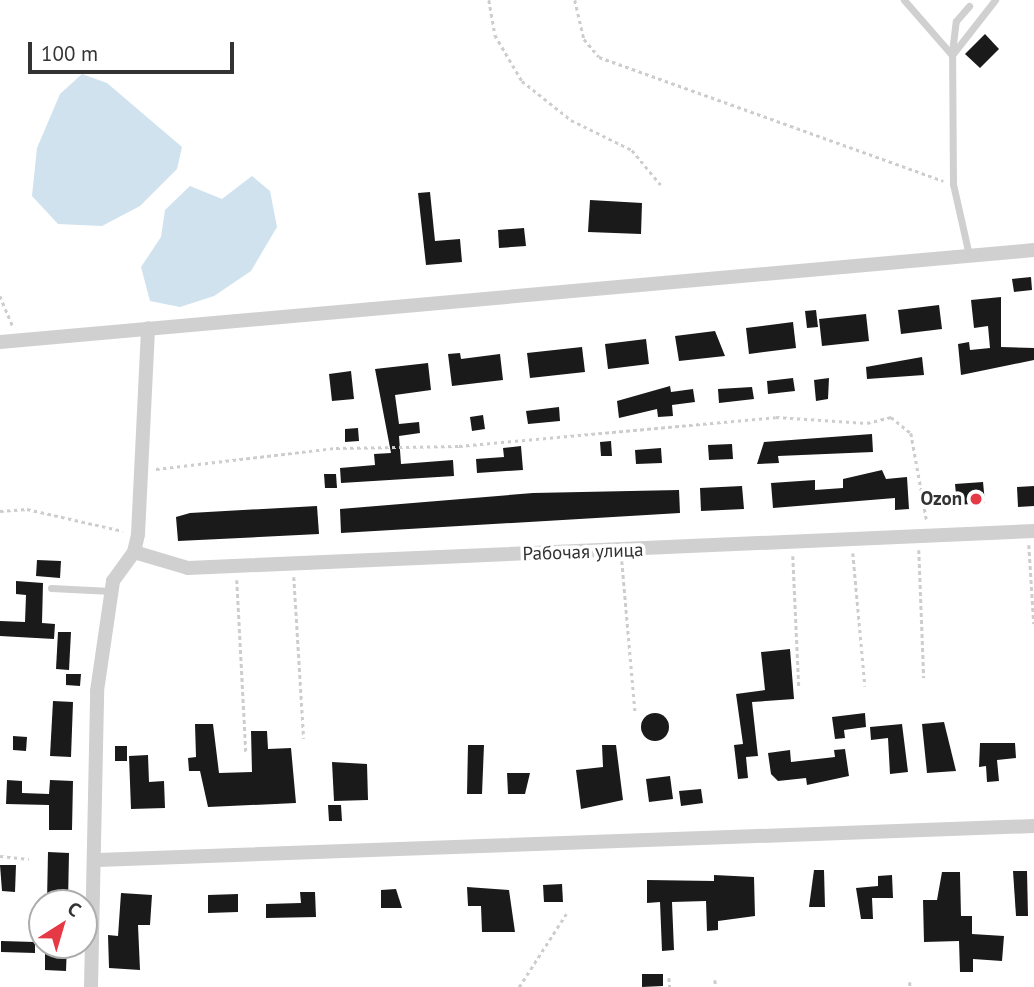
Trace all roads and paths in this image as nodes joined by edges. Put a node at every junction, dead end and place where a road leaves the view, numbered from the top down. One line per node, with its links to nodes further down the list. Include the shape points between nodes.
1 (489, 0): 8 (path, via 495,34 522,81 571,120 632,149)
2 (575, 0): 7 (path, via 589,49 599,57 789,131)
3 (904, 0): 6 (lane)
4 (995, 0): 6 (lane)
5 (968, 6): 6 (lane, via 952,34)
6 (952, 55): 7 (lane)
7 (953, 184): 10 (lane)
8 (661, 185)
9 (1034, 250): 10 (street)
10 (969, 255): 12 (street)
11 (0, 296): 13 (path)
12 (148, 328): 13 (street); 15 (street)
13 (17, 340): 14 (street)
14 (0, 342)
15 (141, 470): 18 (street); 19 (path, via 336,449 458,446 776,417 867,423 891,417 911,433)
16 (0, 510): 18 (path, via 27,509)
17 (1031, 531): 19 (street, Рабочая улица); 28 (path)
18 (138, 534): 23 (street)
19 (924, 536): 20 (street, Рабочая улица); 29 (path)
20 (852, 540): 21 (street, Рабочая улица); 30 (path)
21 (792, 542): 22 (street, Рабочая улица); 31 (path)
22 (621, 551): 24 (street, Рабочая улица); 32 (path)
23 (134, 552): 25 (street, Рабочая улица, via 166,566); 27 (street)
24 (293, 564): 25 (street, Рабочая улица); 33 (path)
25 (237, 566): 34 (path)
26 (51, 588): 27 (lane)
27 (111, 591): 38 (street, via 97,691)
28 (1034, 624)
29 (923, 678)
30 (865, 686)
31 (799, 689)
32 (635, 710)
33 (304, 739)
34 (246, 752)
35 (1034, 827): 38 (street)
36 (0, 856): 37 (path)
37 (29, 859)
38 (98, 860): 43 (street)
39 (566, 914): 44 (path)
40 (669, 978): 45 (path)
41 (715, 980): 46 (path)
42 (910, 982): 47 (path)
43 (91, 987)
44 (519, 987)
45 (670, 987)
46 (716, 987)
47 (910, 987)

